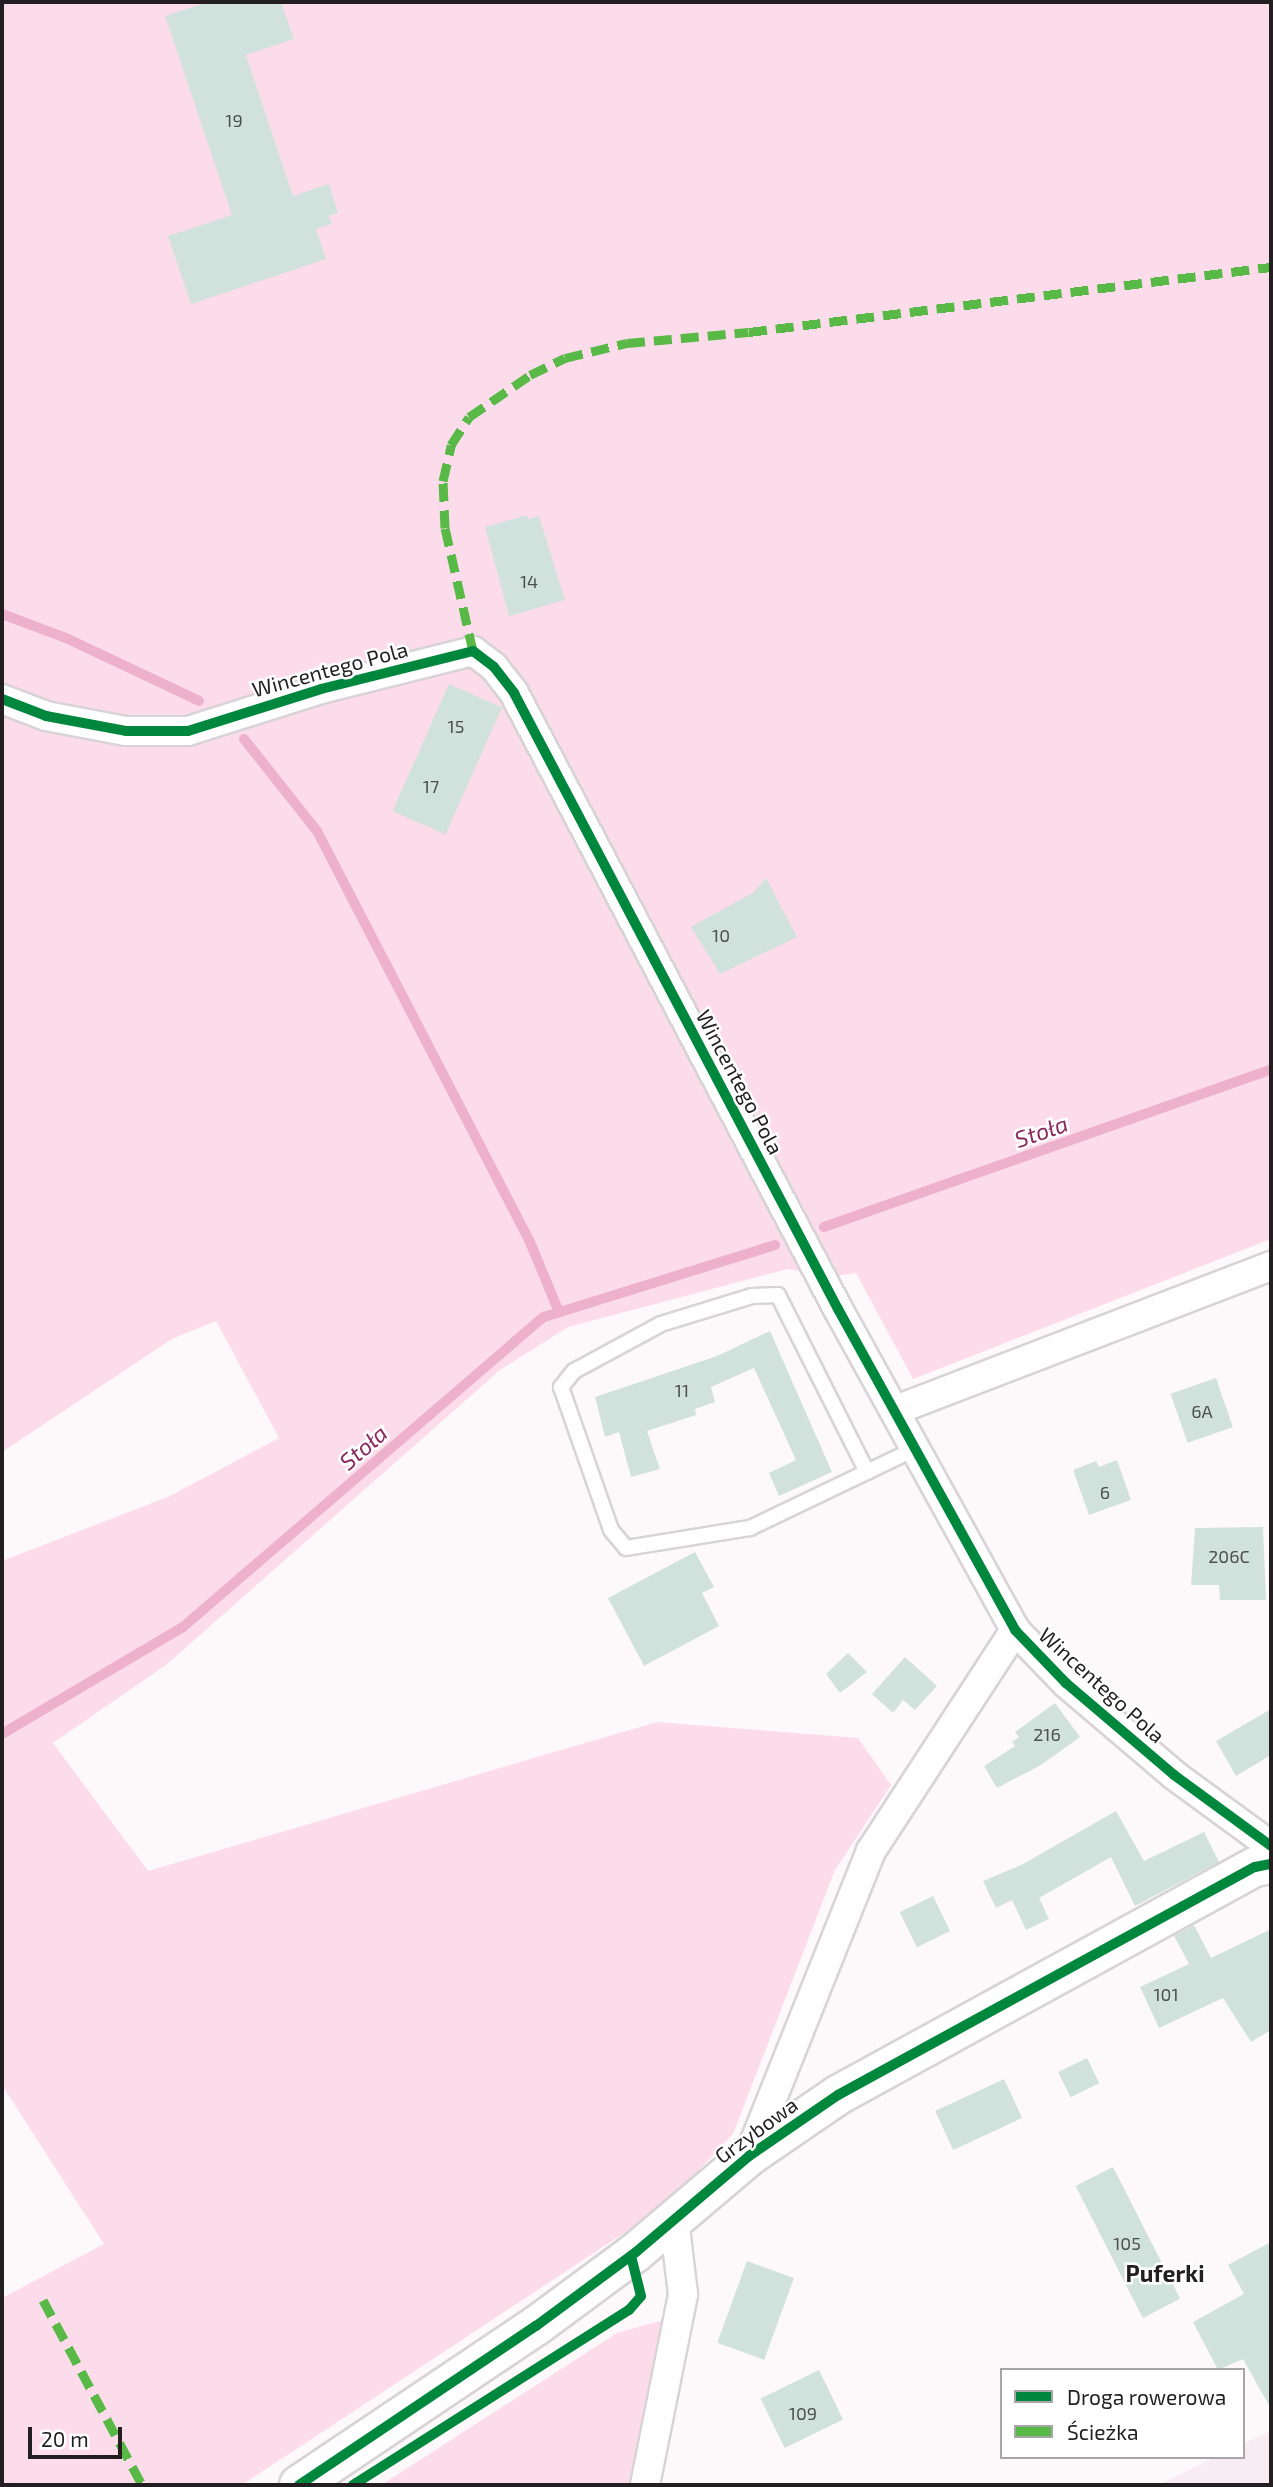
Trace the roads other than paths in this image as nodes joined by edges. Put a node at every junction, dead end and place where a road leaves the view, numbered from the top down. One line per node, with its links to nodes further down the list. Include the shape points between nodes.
1 (2, 699): 3 (street, Wincentego Pola, via 46,716 126,731 188,730 472,651 494,667 514,694 838,1310)
2 (1271, 1266): 3 (street)
3 (896, 1410): 4 (street, Wincentego Pola)
4 (916, 1448): 5 (lane); 6 (street, Wincentego Pola)
5 (867, 1472): 5 (lane, via 750,1528 626,1548 611,1530 561,1387 574,1371 661,1324 752,1296 779,1295)
6 (1015, 1630): 7 (street, Wincentego Pola, via 1066,1684 1164,1767); 9 (street, via 871,1852)
7 (1271, 1846)
8 (1271, 1864): 9 (street, Grzybowa, via 1255,1867 838,2095)
9 (749, 2156): 10 (street, Grzybowa)
10 (674, 2220): 11 (street, Grzybowa, via 536,2326); 12 (street, via 683,2294)
11 (299, 2485)
12 (645, 2485)

